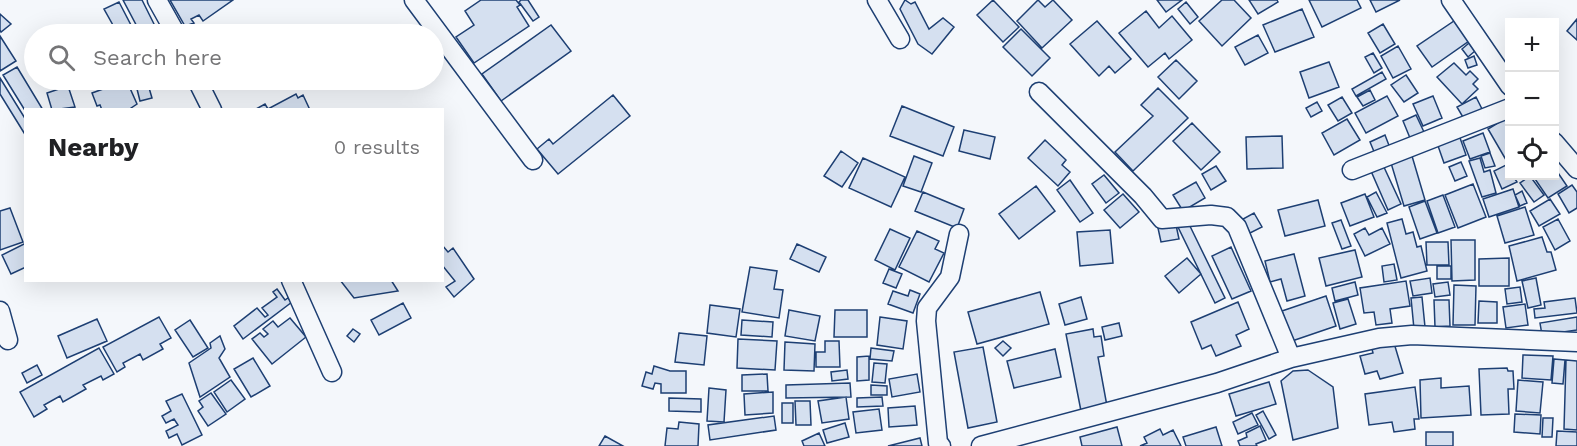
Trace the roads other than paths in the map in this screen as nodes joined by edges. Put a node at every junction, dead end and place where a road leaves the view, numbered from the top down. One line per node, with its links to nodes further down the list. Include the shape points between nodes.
1 (157, 0): 5 (street)
2 (414, 0): 6 (street)
3 (877, 0): 7 (street)
4 (1451, 0): 9 (street)
5 (170, 24)
6 (432, 24)
7 (900, 39)
8 (444, 40): 15 (street)
9 (1505, 81)
10 (202, 90): 12 (street)
11 (1039, 93): 23 (street, via 1162,219 1211,215 1227,217 1237,227)
12 (211, 108)
13 (1505, 110): 17 (street)
14 (1559, 148): 16 (street)
15 (533, 160)
16 (1577, 169)
17 (1352, 170)
18 (959, 234): 25 (street, via 950,277 927,308)
19 (292, 282): 24 (street)
20 (0, 311): 21 (street)
21 (8, 340)
22 (1577, 342): 23 (street, via 1412,335 1379,338)
23 (1291, 358): 26 (street, via 1197,388)
24 (332, 372)
25 (941, 446)
26 (981, 446)

